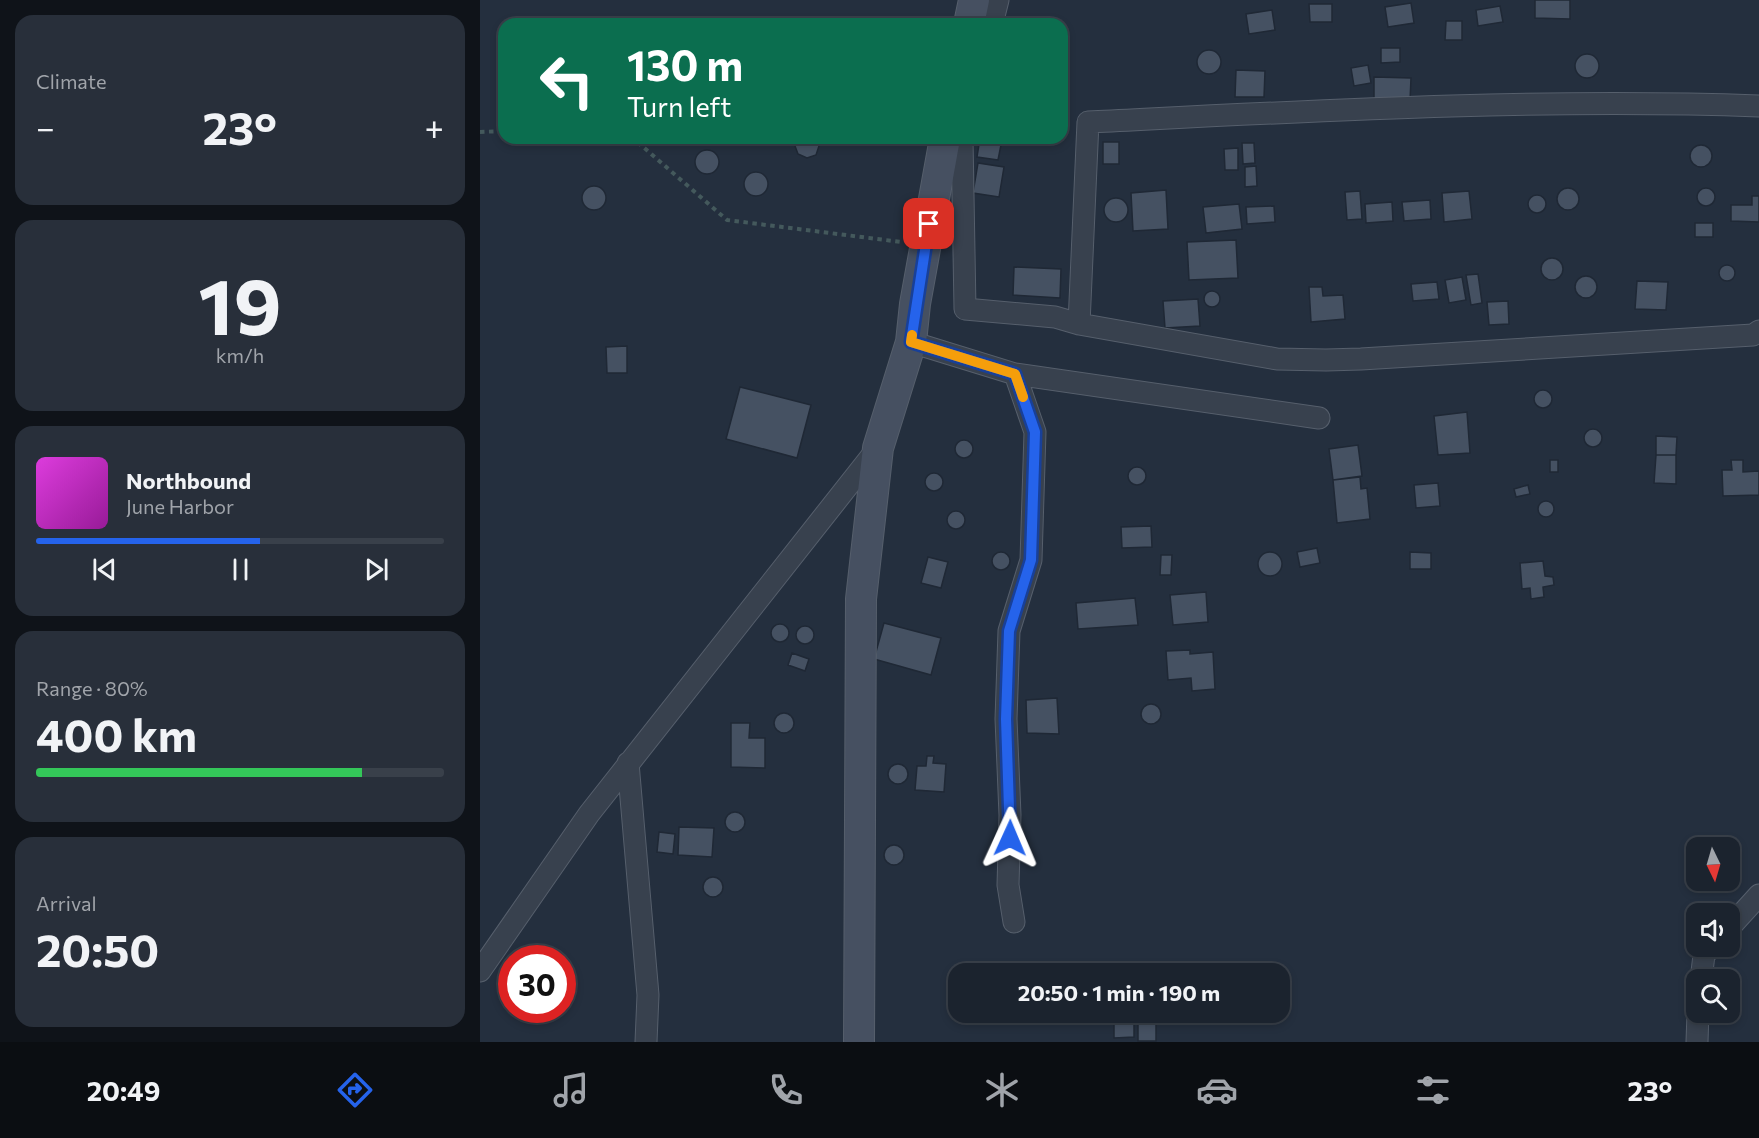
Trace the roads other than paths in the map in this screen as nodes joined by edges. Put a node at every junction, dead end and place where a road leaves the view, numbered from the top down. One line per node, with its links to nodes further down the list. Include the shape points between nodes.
1 (974, 0): 3 (main road)
2 (998, 0): 4 (street)
3 (970, 18)
4 (994, 18)
5 (1759, 106): 8 (street, via 1414,106 1088,122)
6 (944, 144): 10 (main road)
7 (962, 144): 8 (street, via 965,309 1055,317)
8 (1079, 324): 9 (street, via 1277,359 1326,360 1753,335)
9 (1759, 331)
10 (911, 342): 11 (street); 13 (main road)
11 (1015, 374): 12 (street); 17 (street, via 1035,432 1031,560 1009,631 1008,885)
12 (1319, 418)
13 (878, 448): 14 (street); 21 (main road, via 861,599)
14 (628, 763): 18 (street); 20 (street, via 648,995)
15 (1759, 895): 16 (street)
16 (1740, 916)
17 (1014, 922)
18 (480, 971)
19 (1698, 1023): 22 (street)
20 (646, 1042)
21 (859, 1042)
22 (1697, 1042)

